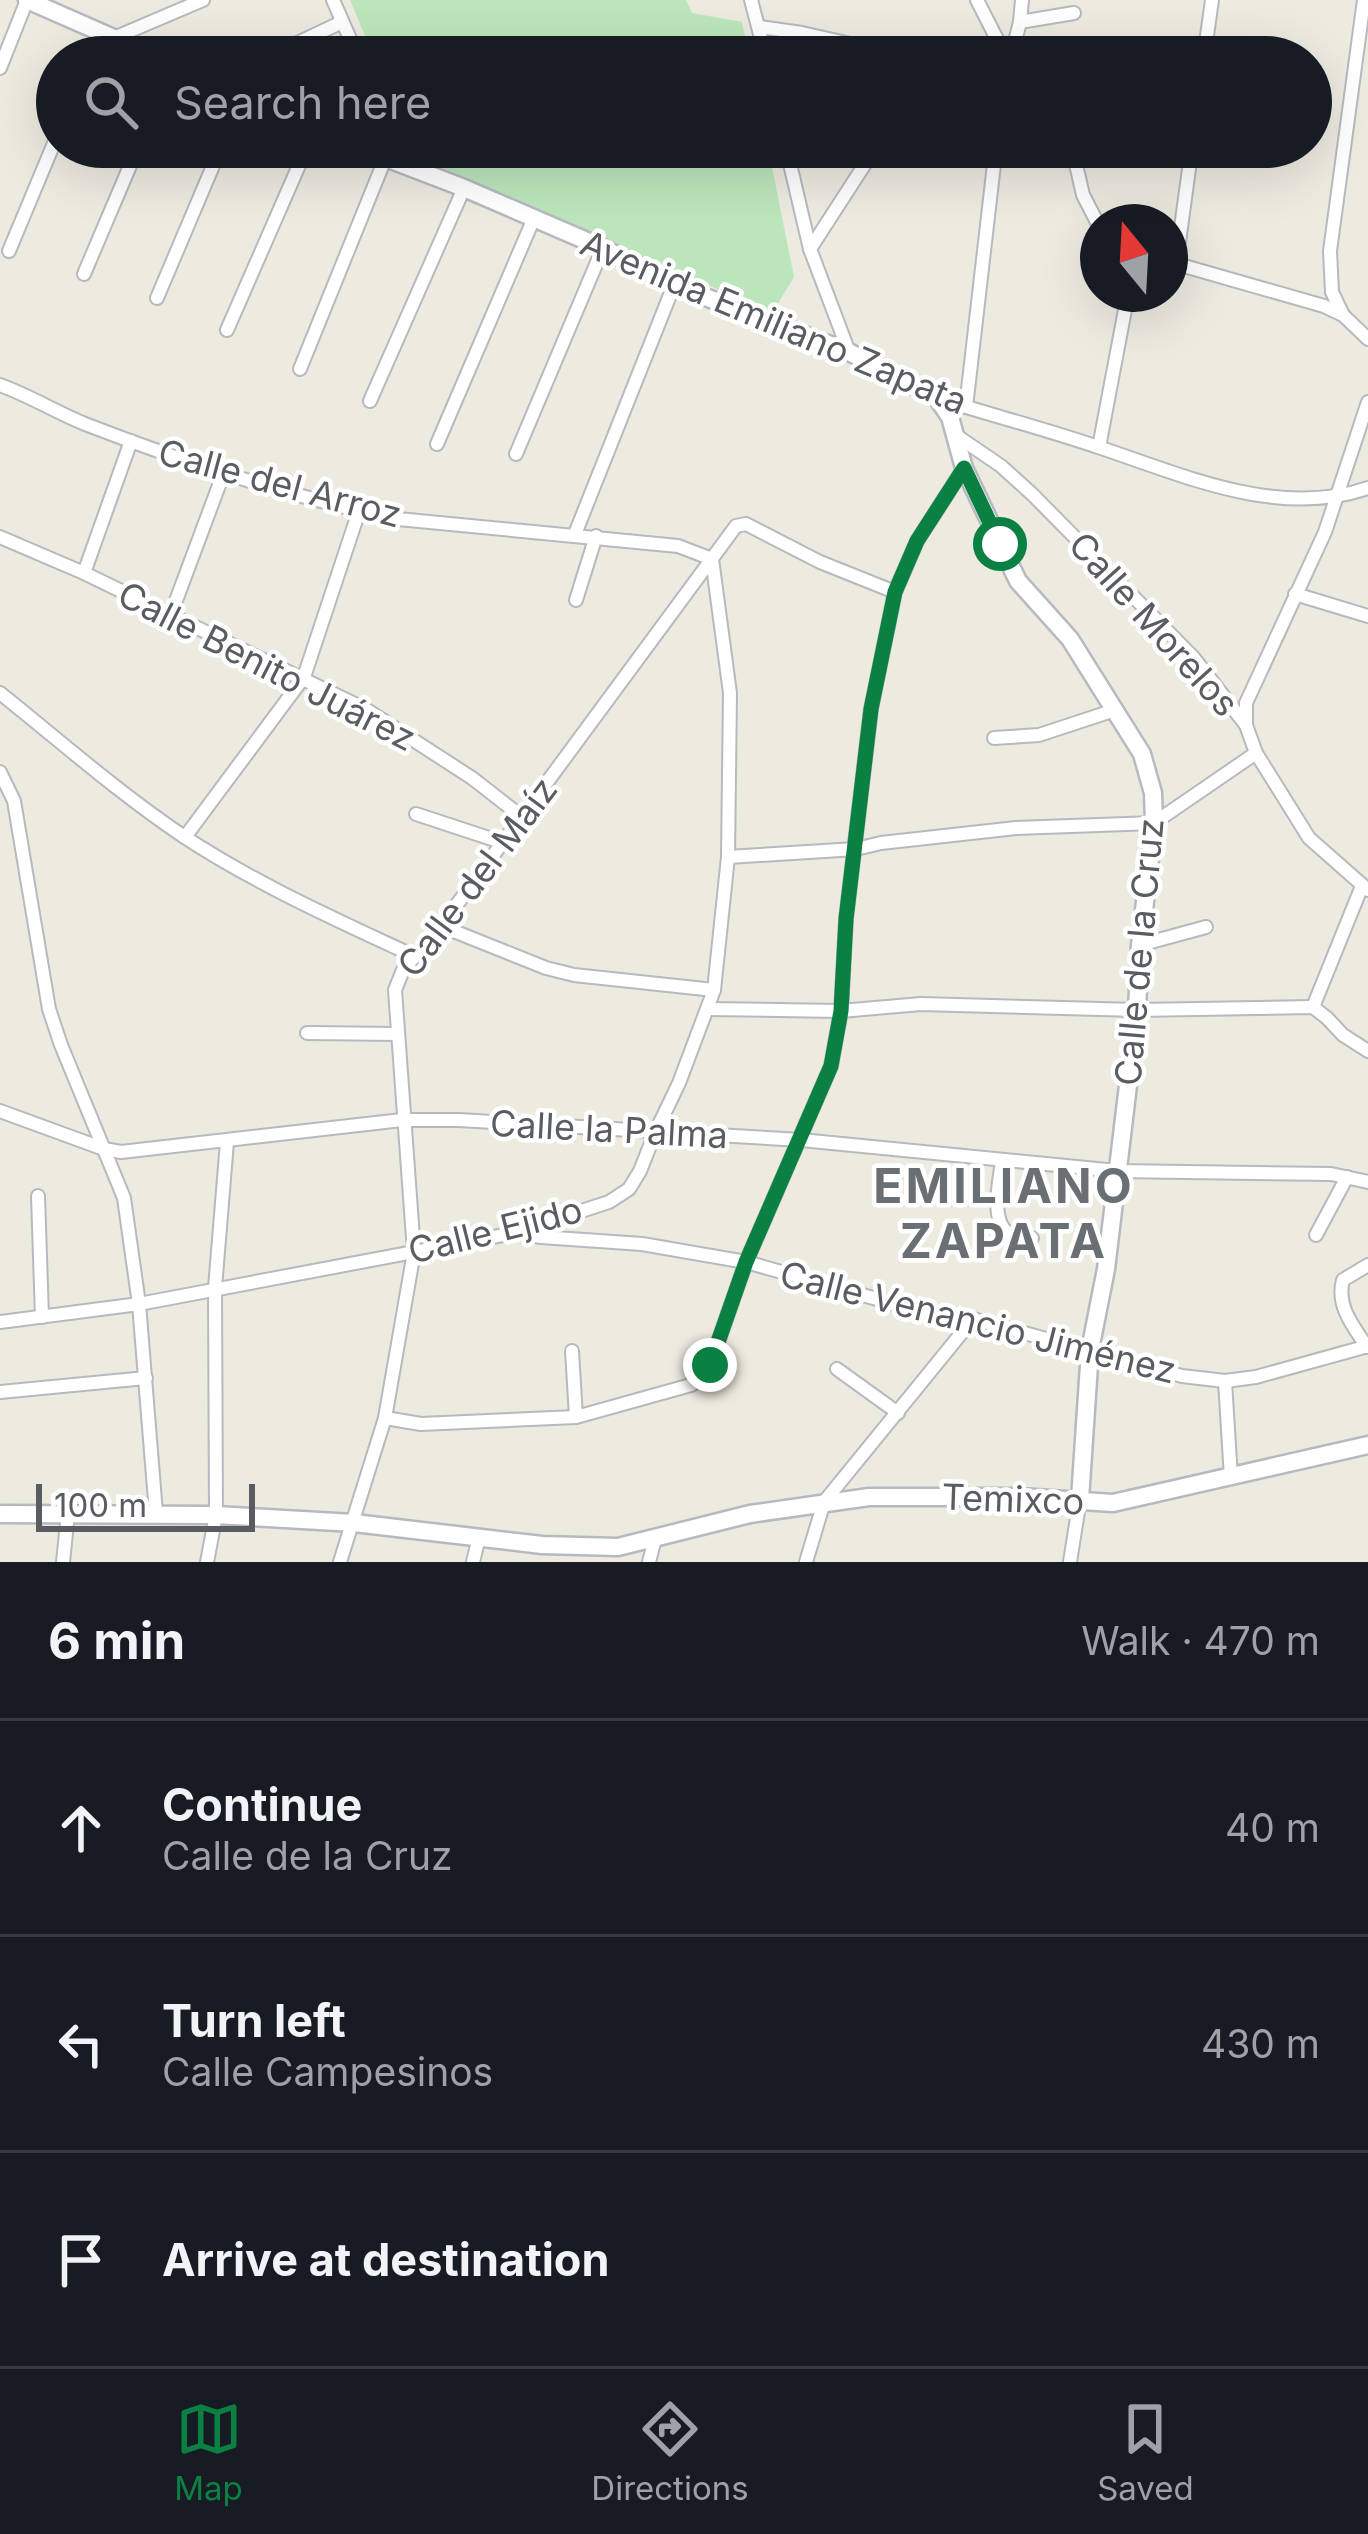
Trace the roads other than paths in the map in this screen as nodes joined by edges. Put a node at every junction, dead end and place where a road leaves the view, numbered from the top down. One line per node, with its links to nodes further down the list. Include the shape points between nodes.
1 (27, 0): 13 (main road); 22 (street)
2 (203, 0): 13 (street)
3 (333, 0): 10 (street)
4 (751, 0): 12 (street)
5 (976, 0): 19 (street)
6 (1022, 0): 11 (street)
7 (1212, 0): 21 (street)
8 (1364, 0): 46 (street, via 1330,251 1332,292)
9 (1074, 13): 11 (street)
10 (343, 22): 15 (street); 16 (street)
11 (1020, 22): 20 (street)
12 (759, 27): 17 (street); 18 (street)
13 (108, 34): 14 (main road)
14 (112, 36)
15 (313, 36)
16 (349, 36)
17 (761, 36)
18 (815, 36)
19 (996, 36)
20 (1015, 36)
21 (1207, 36)
22 (0, 68)
23 (44, 168): 40 (street)
24 (130, 168): 42 (street)
25 (212, 168): 44 (street)
26 (298, 168): 47 (street)
27 (386, 168): 50 (street)
28 (414, 168): 34 (main road, Avenida Emiliano Zapata)
29 (791, 168): 39 (street)
30 (862, 168): 39 (street)
31 (994, 168): 55 (street)
32 (1077, 168): 35 (street)
33 (1189, 168): 36 (street)
34 (464, 188): 37 (main road, Avenida Emiliano Zapata); 53 (street)
35 (1088, 204)
36 (1183, 204)
37 (534, 218): 38 (main road, Avenida Emiliano Zapata); 58 (street)
38 (602, 248): 43 (main road, Avenida Emiliano Zapata); 60 (street)
39 (810, 249): 49 (street)
40 (9, 251)
41 (1188, 267): 46 (street)
42 (84, 274)
43 (674, 284): 49 (main road, Avenida Emiliano Zapata); 66 (street)
44 (157, 298)
45 (1125, 312): 59 (street)
46 (1343, 315): 48 (street)
47 (227, 330)
48 (1368, 339)
49 (849, 352): 52 (main road, Avenida Emiliano Zapata)
50 (300, 369)
51 (0, 385): 57 (street, Calle del Arroz)
52 (937, 398): 55 (street, Avenida Emiliano Zapata); 56 (main road, Calle de la Cruz)
53 (370, 401)
54 (1368, 402): 64 (street)
55 (966, 407): 59 (street, Avenida Emiliano Zapata)
56 (957, 436): 61 (main road, Calle de la Cruz); 79 (street, Calle Morelos, via 1072,533)
57 (131, 441): 62 (street, Calle del Arroz); 70 (street)
58 (437, 444)
59 (1099, 447): 64 (street, Avenida Emiliano Zapata, via 1220,488)
60 (516, 454)
61 (964, 468): 71 (street); 78 (main road, Calle de la Cruz, via 1018,580)
62 (224, 472): 65 (street, Calle del Arroz); 74 (street)
63 (1368, 488): 64 (street)
64 (1338, 498): 72 (street)
65 (358, 511): 66 (street, Calle del Arroz); 76 (street)
66 (575, 535): 67 (street, Calle del Arroz)
67 (596, 536): 69 (street, Calle del Arroz); 73 (street)
68 (0, 537): 70 (street, Calle Benito Juárez)
69 (712, 559): 71 (street, Calle del Maíz, via 746,524); 85 (street, Calle del Maíz); 90 (street, Calle Ejido, via 730,693)
70 (84, 573): 74 (street, Calle Benito Juárez)
71 (895, 592): 89 (street, via 871,709)
72 (1295, 594): 75 (street); 79 (street, via 1246,703)
73 (576, 600)
74 (171, 614): 76 (street, Calle Benito Juárez)
75 (1368, 616)
76 (304, 677): 85 (street, Calle Benito Juárez, via 367,710); 87 (street)
77 (0, 693): 87 (street)
78 (1115, 710): 80 (street, via 1040,735); 86 (main road, Calle de la Cruz, via 1142,754)
79 (1246, 725): 81 (street, Calle Morelos)
80 (994, 738)
81 (1256, 753): 86 (street); 91 (street, Calle Morelos, via 1309,838)
82 (0, 772): 83 (street)
83 (7, 802): 109 (street, via 49,1009)
84 (416, 814): 88 (street)
85 (522, 817): 88 (street, Calle del Maíz)
86 (1154, 823): 89 (street, via 1016,828); 94 (main road, Calle de la Cruz)
87 (185, 837): 95 (street, via 283,895)
88 (501, 842): 92 (street, Calle del Maíz)
89 (856, 849): 90 (street); 100 (street)
90 (728, 857): 96 (street, Calle Ejido)
91 (1365, 888): 97 (street)
92 (440, 926): 95 (street, Calle del Maíz); 96 (street, via 574,975)
93 (1206, 927): 94 (street)
94 (1140, 945): 99 (main road, Calle de la Cruz)
95 (414, 956): 102 (street, Calle del Maíz, via 395,990)
96 (714, 990): 98 (street, Calle Ejido)
97 (1312, 1007): 99 (street); 103 (street)
98 (708, 1009): 100 (street); 106 (street, Calle Ejido)
99 (1137, 1010): 100 (street, via 921,1004); 111 (main road, Calle de la Cruz)
100 (841, 1011): 107 (street, via 831,1066)
101 (307, 1033): 102 (street)
102 (398, 1034): 105 (street, Calle del Maíz)
103 (1368, 1052)
104 (0, 1111): 109 (street, Calle la Palma)
105 (403, 1120): 106 (street, Calle la Palma); 108 (street, Calle la Palma); 118 (street, Calle del Maíz)
106 (655, 1132): 107 (street, Calle la Palma); 115 (street, Calle Ejido, via 629,1189)
107 (801, 1139): 110 (street, Calle la Palma); 119 (street)
108 (227, 1142): 109 (street, Calle la Palma); 121 (street)
109 (104, 1149): 122 (street, via 124,1198)
110 (1002, 1160): 111 (street, Calle la Palma); 117 (street, via 997,1215 1010,1235)
111 (1117, 1171): 112 (street, Calle la Palma); 127 (main road, Calle de la Cruz)
112 (1347, 1177): 113 (street, Calle la Palma); 116 (street)
113 (1368, 1182)
114 (38, 1196): 123 (street)
115 (514, 1233): 118 (street, Calle Ejido); 119 (street, Calle Venancio Jiménez)
116 (1316, 1235)
117 (1032, 1238)
118 (414, 1252): 121 (street, Calle Ejido); 134 (street, Calle del Maíz)
119 (746, 1262): 124 (street, Calle Venancio Jiménez); 135 (street, via 703,1377)
120 (1368, 1265): 126 (street, via 1342,1280 1339,1292)
121 (214, 1288): 122 (street, Calle Ejido); 143 (street)
122 (139, 1304): 123 (street, Calle Ejido); 130 (street)
123 (42, 1317): 125 (street, Calle Ejido)
124 (973, 1319): 127 (street, Calle Venancio Jiménez); 133 (street)
125 (0, 1322)
126 (1367, 1347): 131 (street, Calle Venancio Jiménez)
127 (1090, 1350): 131 (street, Calle Venancio Jiménez); 138 (main road, Calle de la Cruz)
128 (572, 1351): 135 (street)
129 (837, 1369): 133 (street)
130 (146, 1378): 132 (street); 140 (street)
131 (1225, 1381): 137 (street)
132 (0, 1392)
133 (898, 1413): 139 (street)
134 (385, 1418): 135 (street); 144 (street, Calle del Maíz)
135 (576, 1418)
136 (1368, 1445): 137 (main road, Temixco)
137 (1232, 1478): 138 (main road, Temixco, via 1113,1503)
138 (1080, 1499): 139 (main road, Temixco); 153 (street, Calle de la Cruz)
139 (824, 1502): 146 (main road, Temixco); 152 (street)
140 (156, 1513): 142 (main road, Temixco); 143 (main road, Temixco)
141 (0, 1514): 142 (main road, Temixco)
142 (68, 1514): 147 (street)
143 (216, 1515): 144 (main road, Temixco); 148 (street)
144 (354, 1523): 145 (main road, Temixco); 149 (street, Calle del Maíz)
145 (479, 1537): 146 (main road, Temixco, via 584,1547); 150 (street)
146 (655, 1539): 151 (street)
147 (63, 1562)
148 (207, 1562)
149 (340, 1562)
150 (473, 1562)
151 (649, 1562)
152 (806, 1562)
153 (1070, 1562)

